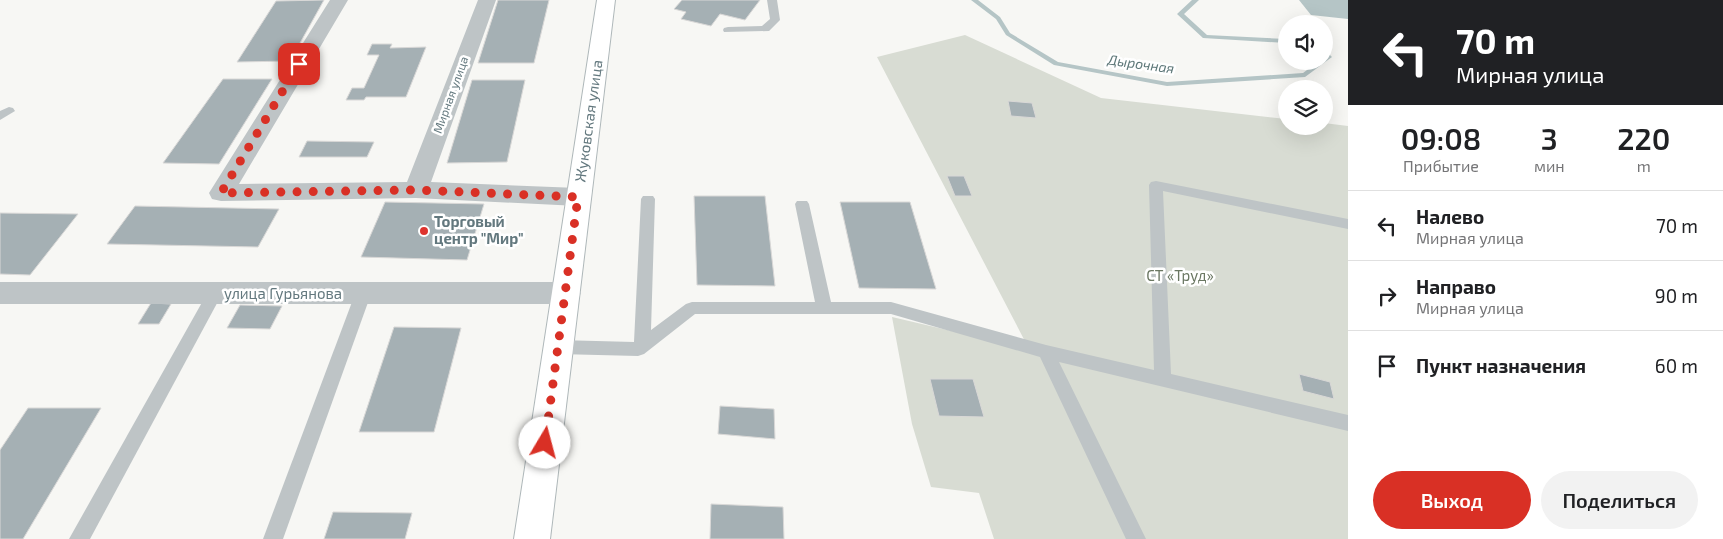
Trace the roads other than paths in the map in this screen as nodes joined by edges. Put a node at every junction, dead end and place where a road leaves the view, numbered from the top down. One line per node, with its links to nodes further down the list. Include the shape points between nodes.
1 (338, 0): 6 (street, via 221,193)
2 (487, 0): 6 (street, Мирная улица)
3 (606, 0): 7 (main road, Жуковская улица)
4 (772, 0): 5 (lane, via 775,20 765,29)
5 (728, 30)
6 (416, 190): 7 (street)
7 (578, 197): 12 (main road, Жуковская улица)
8 (648, 199): 16 (lane)
9 (802, 204): 15 (lane)
10 (1348, 224): 19 (lane, via 1156,185)
11 (0, 293): 13 (street, улица Гурьянова)
12 (566, 293): 14 (street, улица Гурьянова); 17 (main road, Жуковская улица)
13 (214, 294): 14 (street, улица Гурьянова); 21 (lane)
14 (363, 294): 22 (lane)
15 (824, 308): 16 (lane, via 692,308); 18 (lane, via 891,308)
16 (642, 346): 17 (lane, via 638,350)
17 (558, 348): 23 (main road, Жуковская улица)
18 (1046, 352): 19 (lane); 24 (lane)
19 (1163, 380): 20 (lane)
20 (1348, 424)
21 (79, 539)
22 (273, 539)
23 (532, 539)
24 (1136, 539)

